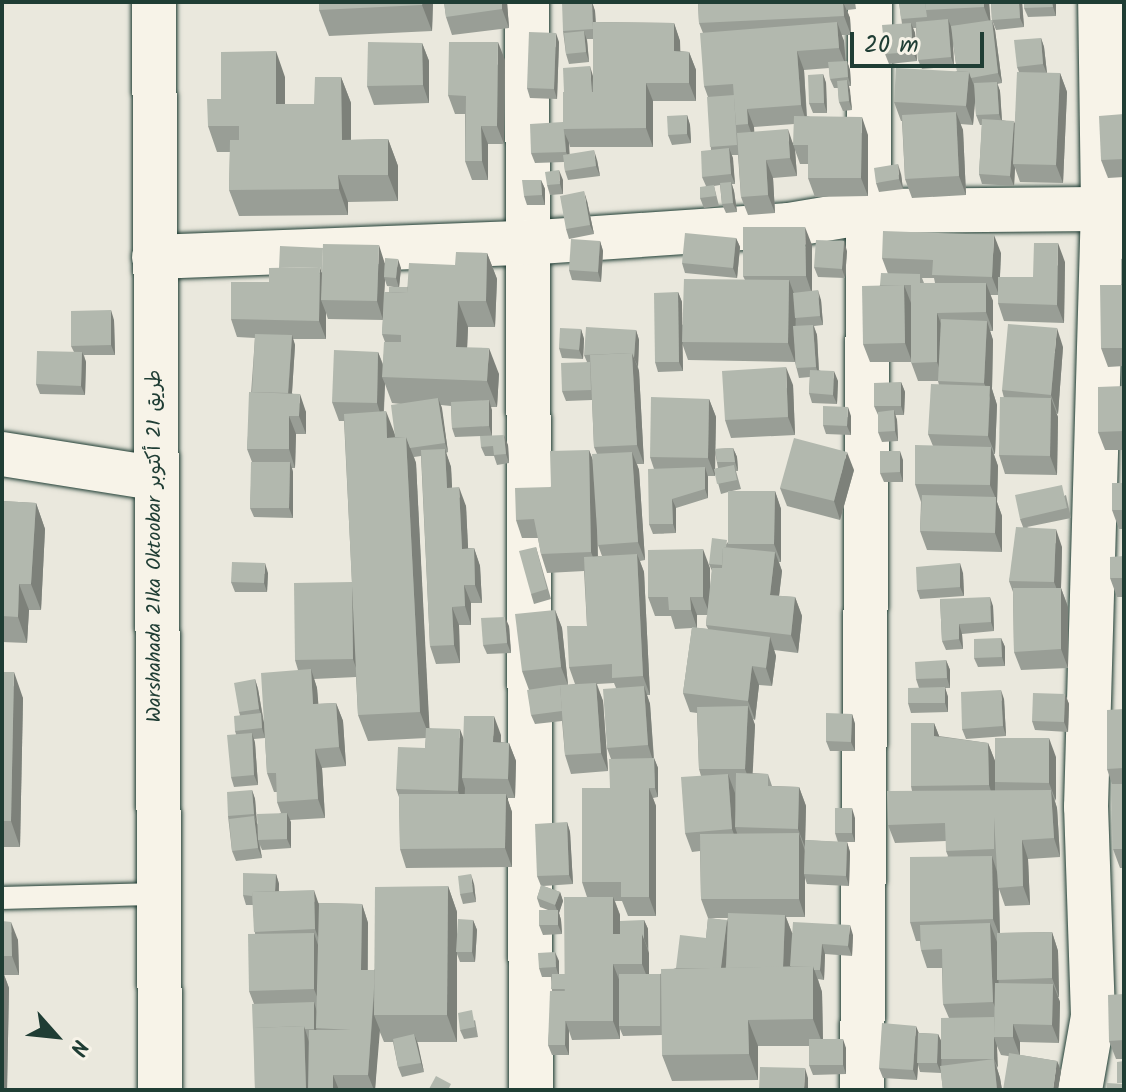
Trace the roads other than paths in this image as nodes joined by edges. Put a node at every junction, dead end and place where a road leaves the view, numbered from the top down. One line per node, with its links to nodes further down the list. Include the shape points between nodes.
1 (154, 2): 8 (street, Warshahada 21ka Oktoobar طريق 21 أكتوبر)
2 (527, 2): 7 (street)
3 (870, 2): 6 (street)
4 (1100, 2): 5 (street)
5 (1113, 207): 6 (street); 16 (street, via 1086,807 1093,1016)
6 (873, 211): 7 (street, via 789,225); 15 (street)
7 (524, 243): 8 (street); 14 (street)
8 (154, 257): 10 (street, Warshahada 21ka Oktoobar طريق 21 أكتوبر)
9 (2, 454): 10 (street)
10 (154, 478): 11 (street, Warshahada 21ka Oktoobar طريق 21 أكتوبر)
11 (158, 894): 12 (lane); 13 (street, Warshahada 21ka Oktoobar طريق 21 أكتوبر)
12 (2, 898)
13 (160, 1090)
14 (531, 1090)
15 (862, 1090)
16 (1080, 1090)

